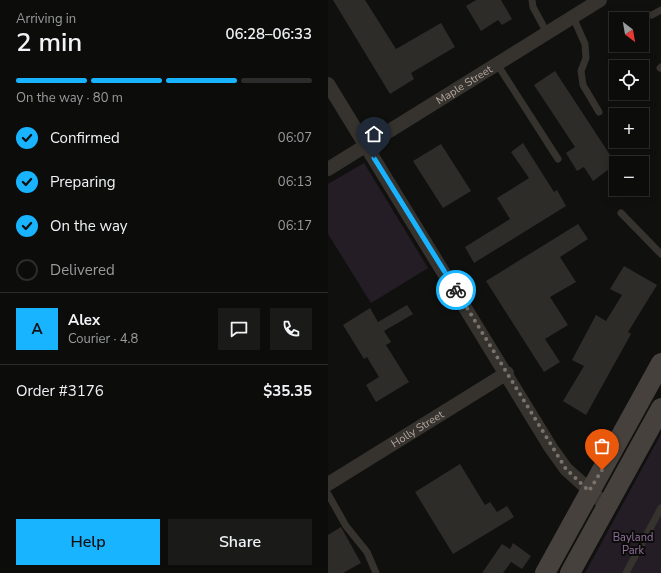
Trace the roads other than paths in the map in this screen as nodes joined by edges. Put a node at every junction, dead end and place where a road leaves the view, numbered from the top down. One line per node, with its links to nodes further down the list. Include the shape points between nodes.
1 (532, 0): 6 (lane)
2 (600, 0): 5 (street, Maple Street)
3 (661, 10): 4 (lane)
4 (652, 15)
5 (572, 17): 6 (street, Maple Street); 9 (lane, via 585,44 586,58 581,72 583,85)
6 (547, 33): 7 (street, Maple Street)
7 (497, 64): 10 (street, Maple Street); 11 (lane)
8 (328, 84): 10 (street)
9 (600, 112)
10 (366, 144): 12 (street, Maple Street); 16 (street)
11 (558, 159)
12 (328, 168)
13 (621, 213): 14 (lane)
14 (661, 254)
15 (661, 363): 19 (main road)
16 (507, 373): 18 (street, Holly Street); 19 (street, via 566,469)
17 (661, 408): 21 (main road)
18 (328, 484)
19 (589, 491): 21 (street); 24 (main road)
20 (328, 494): 23 (lane, via 346,526 367,552)
21 (607, 506): 25 (main road)
22 (661, 508): 26 (lane)
23 (376, 573)
24 (545, 573)
25 (570, 573)
26 (626, 573)

